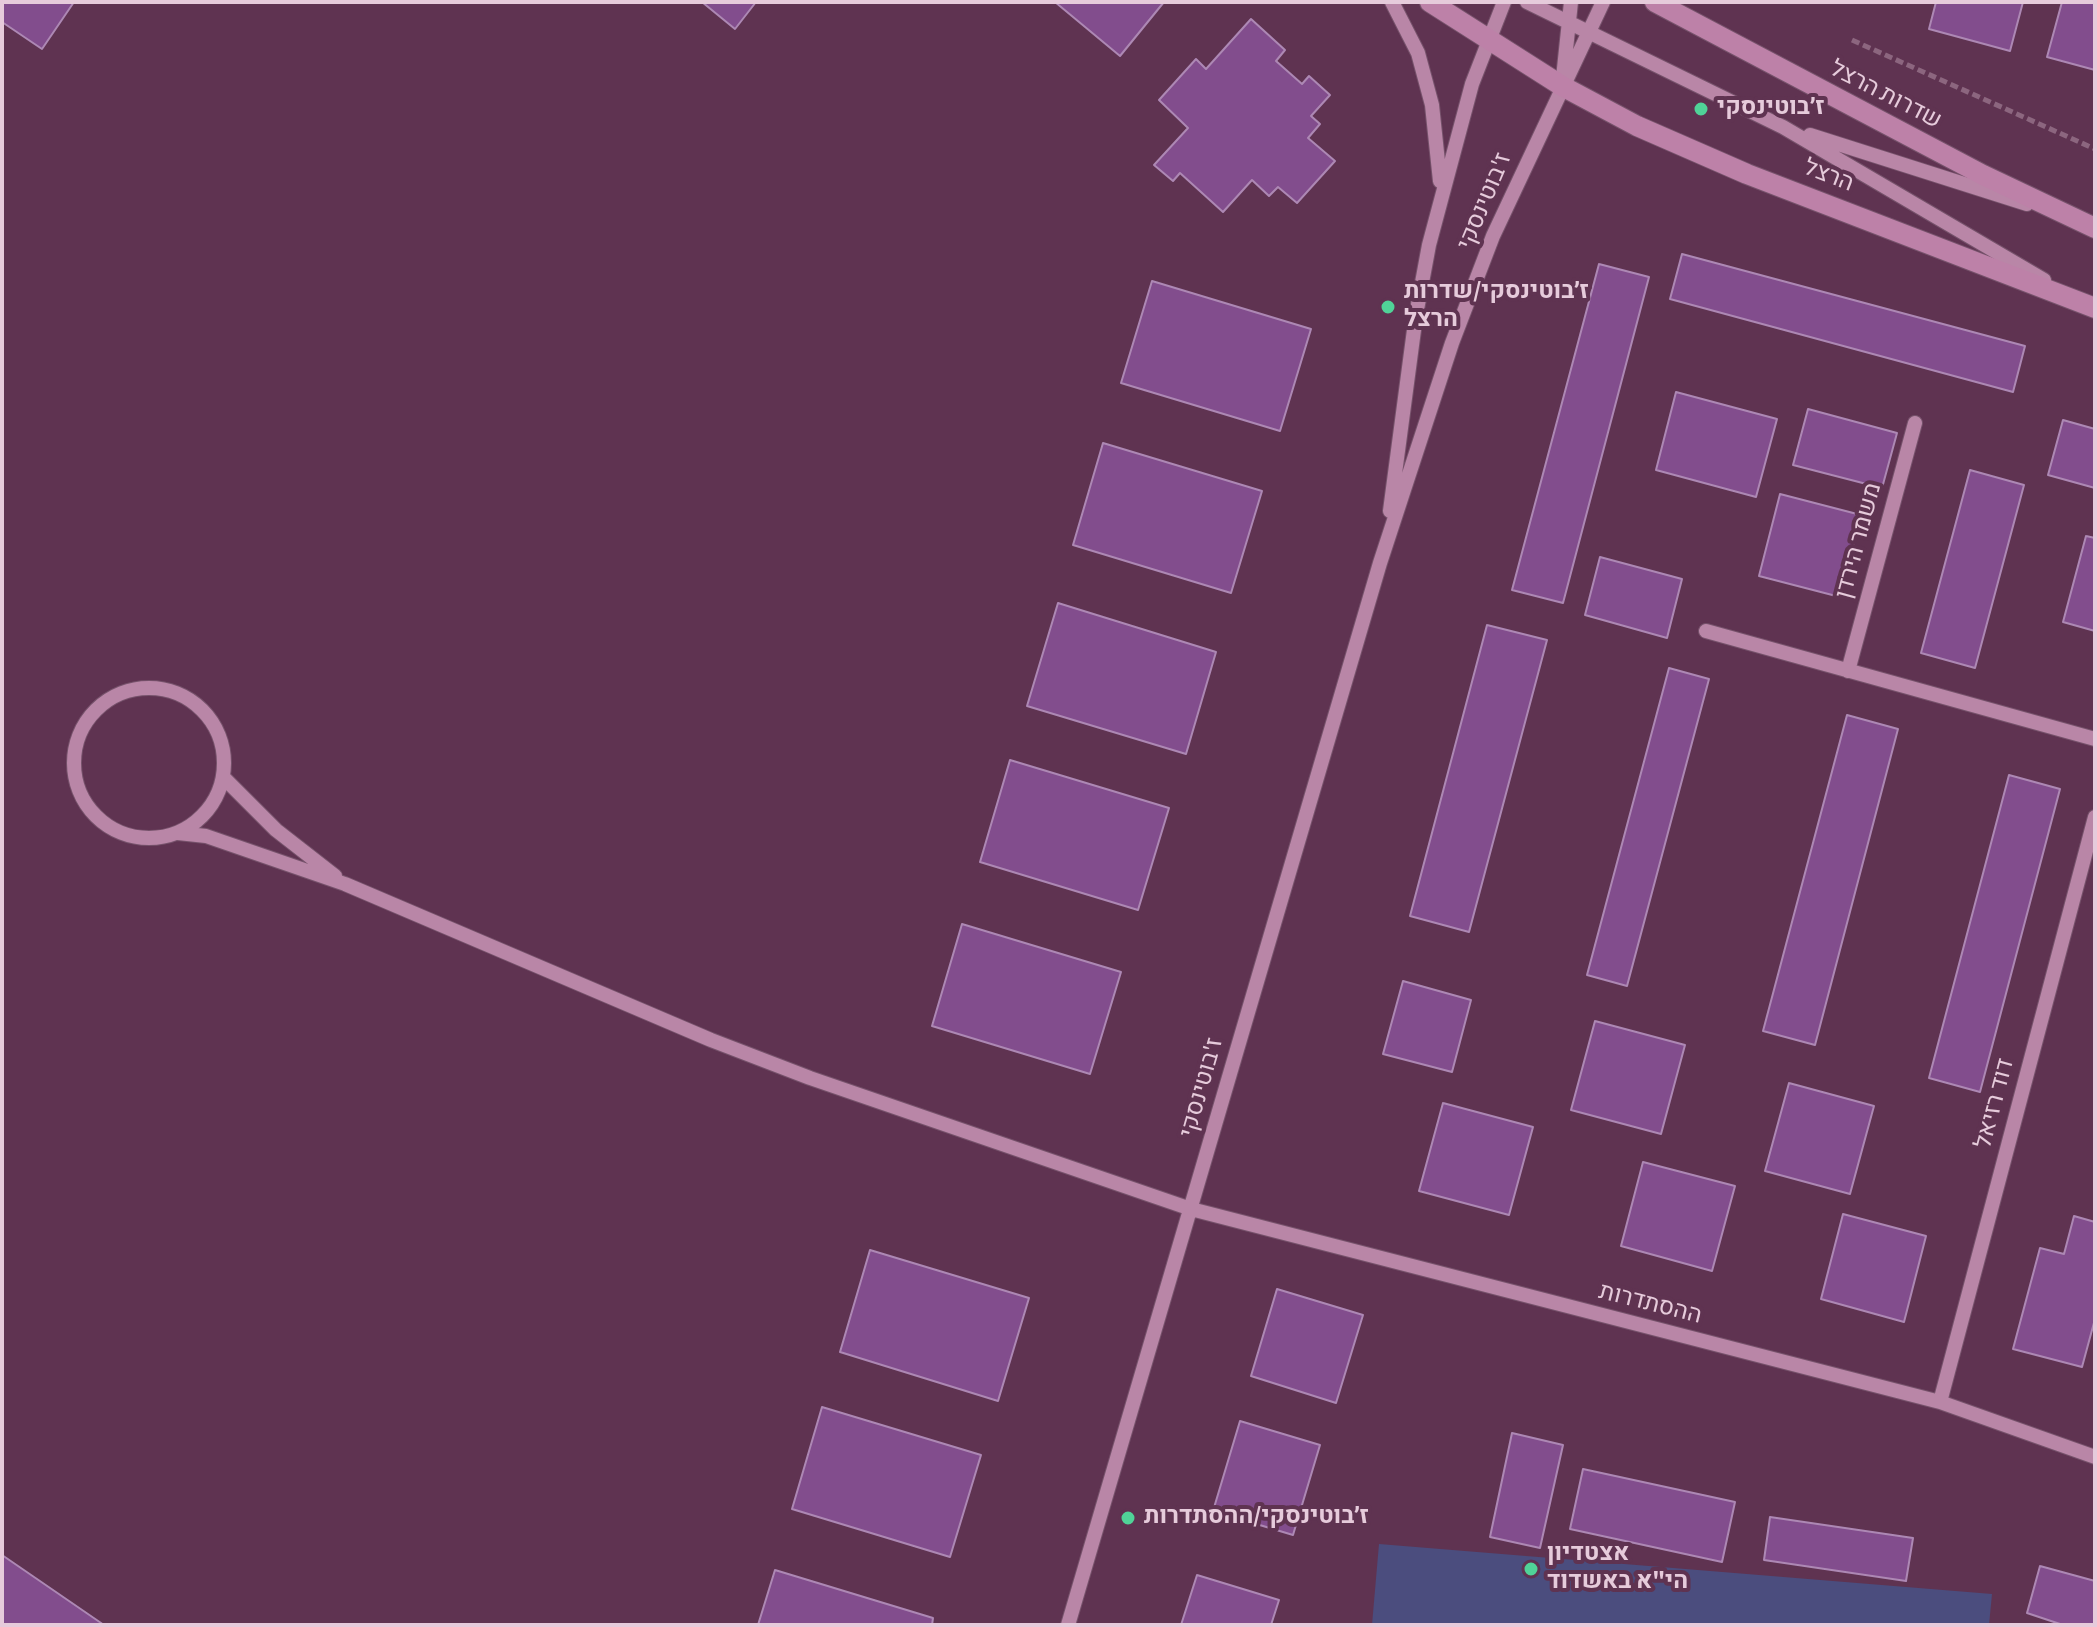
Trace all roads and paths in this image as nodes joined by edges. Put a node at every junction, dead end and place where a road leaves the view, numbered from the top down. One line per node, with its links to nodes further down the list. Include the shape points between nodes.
1 (1392, 2): 15 (street, via 1418,53 1432,105)
2 (1430, 2): 11 (main road)
3 (1504, 2): 11 (street, ז'בוטינסקי)
4 (1527, 2): 8 (street)
5 (1571, 2): 8 (street)
6 (1603, 2): 9 (street, ז'בוטינסקי)
7 (1655, 2): 16 (main road, שדרות הרצל)
8 (1567, 22): 9 (street); 12 (street)
9 (1588, 33): 12 (street, ז'בוטינסקי); 13 (street)
10 (1852, 40): 14 (path)
11 (1488, 41): 12 (main road); 15 (street, ז'בוטינסקי)
12 (1562, 86): 17 (main road, הרצל, via 1747,174); 19 (street, ז'בוטינסקי, via 1493,236 1452,343)
13 (1783, 127): 16 (street); 17 (street)
14 (2095, 149)
15 (1440, 196): 19 (street, ז'בוטינסקי, via 1416,315)
16 (2090, 226)
17 (2088, 306)
18 (1915, 423): 21 (street, משמר הירדן)
19 (1380, 563): 27 (street, ז'בוטינסקי)
20 (1706, 631): 21 (street)
21 (1848, 671): 22 (street)
22 (2095, 739)
23 (224, 778): 25 (street, via 208,811); 25 (street, via 222,740 214,722 183,695 144,687 111,697 94,711 75,750 74,772 96,817 117,832 142,838); 26 (street, via 276,830)
24 (2095, 817): 28 (street, דוד רזיאל)
25 (178, 833): 26 (street, via 206,836)
26 (345, 884): 27 (street, ההסתדרות, via 739,1051)
27 (1191, 1209): 28 (street, ההסתדרות); 30 (street, ז'בוטינסקי)
28 (1940, 1402): 29 (street, ההסתדרות)
29 (2095, 1457)
30 (1068, 1625)

